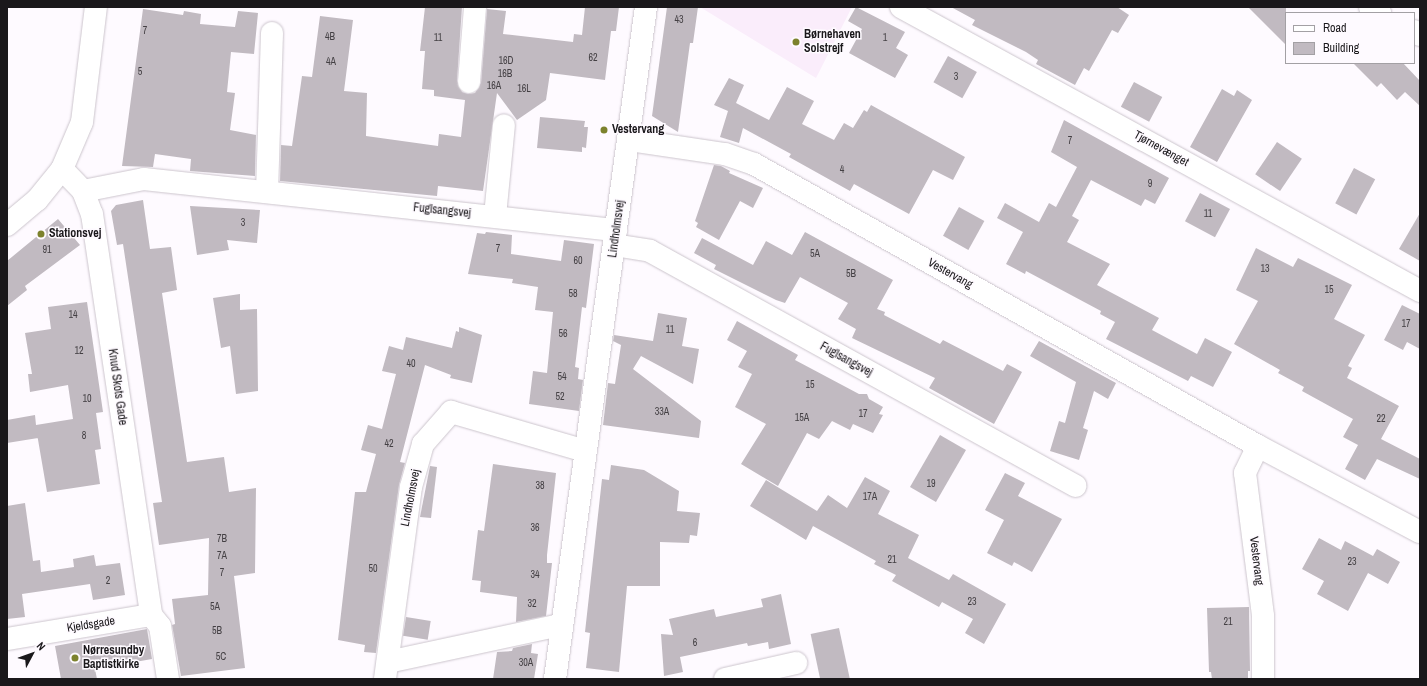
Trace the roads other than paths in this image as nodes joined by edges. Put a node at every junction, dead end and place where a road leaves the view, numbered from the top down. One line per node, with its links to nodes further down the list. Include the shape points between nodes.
1 (96, 7): 9 (street, via 82,122)
2 (475, 7): 6 (street)
3 (646, 7): 8 (street, Lindholmsvej)
4 (901, 7): 15 (street, Tjørnevænget)
5 (272, 33): 11 (street)
6 (469, 82)
7 (504, 124): 12 (street)
8 (630, 140): 14 (street, Lindholmsvej); 16 (street, Vestervang, via 725,154 754,164)
9 (62, 169): 10 (street, Knud Skots Gade); 13 (street, via 37,200)
10 (82, 191): 11 (street, Fuglsangsvej, via 144,179); 20 (street, Knud Skots Gade, via 92,214)
11 (267, 192): 12 (street, Fuglsangsvej)
12 (495, 216): 14 (street, Fuglsangsvej)
13 (7, 225)
14 (615, 237): 17 (street, Lindholmsvej); 18 (street, Fuglsangsvej, via 650,251)
15 (1420, 291)
16 (1258, 446): 19 (street, Vestervang); 28 (street, Vestervang, via 1245,473 1263,616)
17 (585, 451): 21 (street, Lindholmsvej); 24 (street, Lindholmsvej, via 451,412 424,444 411,487)
18 (1075, 486)
19 (1420, 532)
20 (151, 615): 22 (street, Kjeldsgade); 25 (street, via 160,626)
21 (561, 625): 24 (street, Lindholmsvej); 26 (street, Lindholmsvej)
22 (7, 639)
23 (796, 663): 27 (street)
24 (386, 670)
25 (168, 679)
26 (555, 679)
27 (725, 679)
28 (1262, 679)

